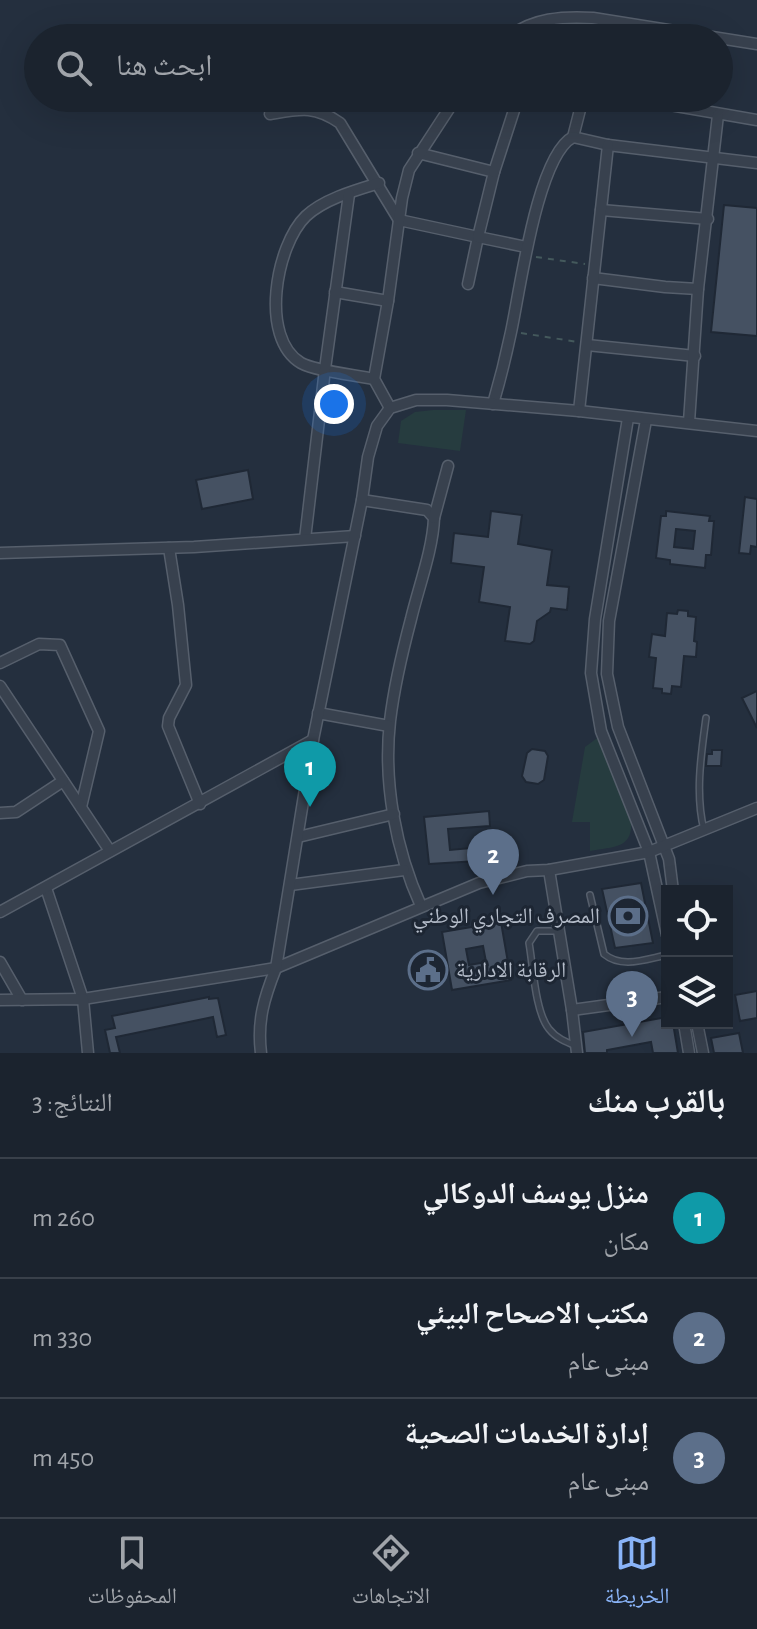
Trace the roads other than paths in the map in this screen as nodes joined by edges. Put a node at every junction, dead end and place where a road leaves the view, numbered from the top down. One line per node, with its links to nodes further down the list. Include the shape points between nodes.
1 (538, 24): 2 (street, via 568,17)
2 (623, 24)
3 (733, 40): 4 (street)
4 (757, 44)
5 (283, 112): 11 (street)
6 (320, 112): 20 (street, via 340,123)
7 (446, 112): 16 (street)
8 (514, 112): 19 (street)
9 (579, 112): 14 (street)
10 (702, 112): 12 (street)
11 (270, 114)
12 (718, 115): 13 (street); 17 (street)
13 (757, 120)
14 (573, 137): 15 (street); 26 (street, via 552,160)
15 (608, 145): 17 (street); 22 (street)
16 (418, 153): 19 (street); 24 (street, via 409,170)
17 (714, 159): 18 (street); 23 (street)
18 (757, 163)
19 (494, 172): 25 (street)
20 (379, 183): 21 (street); 24 (street)
21 (349, 194): 30 (street); 34 (street, via 307,214 296,228 276,293 278,332 288,352 302,364)
22 (601, 210): 23 (street); 27 (street)
23 (708, 219): 29 (street)
24 (399, 220): 25 (street); 31 (street)
25 (478, 237): 26 (street); 28 (street)
26 (525, 251): 36 (street)
27 (593, 278): 29 (street); 32 (street)
28 (468, 284)
29 (698, 289): 33 (street)
30 (335, 292): 31 (street); 34 (street)
31 (388, 301): 35 (street)
32 (587, 345): 33 (street); 38 (street)
33 (695, 356): 41 (street)
34 (325, 369): 35 (street); 47 (street)
35 (374, 379): 37 (street)
36 (493, 404): 37 (street, via 416,400); 38 (street)
37 (390, 408): 44 (street, via 377,426)
38 (579, 411): 39 (street)
39 (628, 418): 40 (street); 50 (street)
40 (646, 420): 41 (street); 51 (street)
41 (689, 422): 42 (street)
42 (757, 431)
43 (448, 466): 45 (street)
44 (362, 500): 45 (street, via 427,510); 46 (street)
45 (434, 518): 56 (street)
46 (355, 536): 47 (street); 54 (street)
47 (305, 539): 48 (street)
48 (169, 548): 49 (street); 59 (street, via 186,685 168,726)
49 (0, 553)
50 (595, 619): 51 (street); 68 (street, via 591,673 601,731)
51 (609, 621): 66 (street, via 612,704)
52 (0, 663): 60 (street, via 39,644 60,645 99,731)
53 (0, 686): 58 (street)
54 (318, 713): 56 (street); 57 (street)
55 (706, 718): 64 (lane, via 700,766)
56 (389, 726): 63 (street)
57 (313, 740): 59 (street); 65 (street)
58 (63, 781): 60 (street); 62 (street, via 16,812)
59 (200, 804): 67 (street)
60 (81, 807): 67 (street)
61 (757, 808): 64 (street)
62 (0, 813)
63 (394, 814): 65 (street); 69 (street)
64 (704, 831): 66 (street)
65 (298, 837): 71 (street)
66 (665, 847): 68 (street); 72 (street)
67 (110, 851): 73 (street)
68 (649, 852): 70 (street); 76 (street)
69 (404, 870): 71 (street); 75 (street)
70 (549, 870): 75 (street, via 479,883); 78 (street)
71 (290, 885): 81 (street)
72 (672, 885)
73 (46, 888): 77 (street); 83 (street)
74 (590, 895): 79 (lane, via 604,954 624,963)
75 (421, 906): 81 (street)
76 (661, 907)
77 (0, 912)
78 (558, 931): 86 (street); 89 (lane, via 537,931 529,943 547,1027)
79 (661, 956)
80 (0, 962): 85 (street)
81 (276, 968): 83 (street); 91 (street, via 262,1001)
82 (661, 998): 86 (street)
83 (83, 999): 85 (street); 90 (street)
84 (0, 1000): 85 (street)
85 (22, 1000)
86 (572, 1010): 89 (street)
87 (685, 1029): 92 (street)
88 (698, 1029): 93 (street)
89 (576, 1050)
90 (88, 1053)
91 (261, 1053)
92 (689, 1053)
93 (703, 1053)

